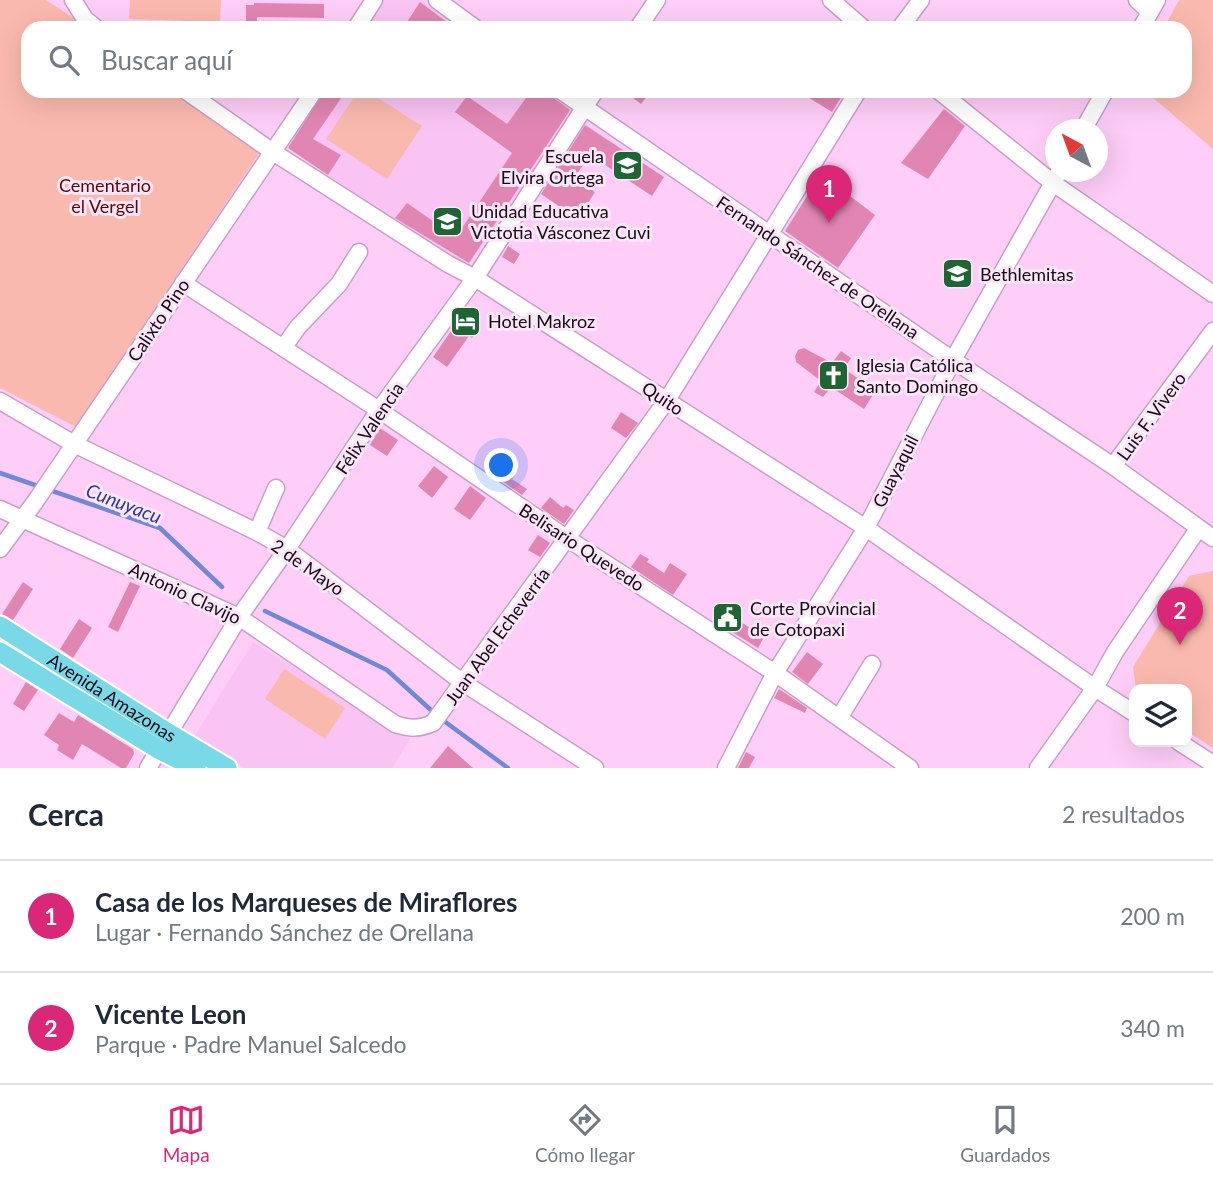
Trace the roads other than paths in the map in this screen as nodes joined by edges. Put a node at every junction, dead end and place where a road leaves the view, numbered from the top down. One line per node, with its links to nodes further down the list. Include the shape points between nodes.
1 (73, 0): 9 (street)
2 (374, 0): 10 (street)
3 (437, 0): 11 (street)
4 (657, 0): 12 (street)
5 (831, 0): 13 (street)
6 (921, 0): 14 (street)
7 (1137, 0): 8 (street)
8 (1153, 6)
9 (87, 21)
10 (360, 21)
11 (466, 21)
12 (643, 21)
13 (855, 21)
14 (905, 21)
15 (196, 98): 24 (street, Quito)
16 (309, 98): 24 (street, Calixto Pino)
17 (571, 98): 22 (street, Fernando Sánchez de Orellana)
18 (590, 98): 22 (street, Félix Valencia)
19 (854, 98): 28 (street, Juan Abel Echeverría)
20 (949, 98): 25 (street)
21 (1101, 98): 23 (street)
22 (584, 107): 28 (street, Fernando Sánchez de Orellana); 30 (street, Félix Valencia)
23 (1089, 119)
24 (274, 152): 30 (street, Quito); 31 (street, Calixto Pino)
25 (1045, 169)
26 (1053, 182): 35 (street, Guayaquil)
27 (1063, 182): 32 (street)
28 (770, 234): 35 (street, Fernando Sánchez de Orellana); 36 (street, Juan Abel Echeverría)
29 (359, 252): 34 (street, via 340,284)
30 (475, 278): 36 (street, Quito); 38 (street, Félix Valencia)
31 (183, 283): 34 (street, Belisario Quevedo); 39 (street, Calixto Pino)
32 (1213, 294)
33 (1213, 331): 40 (street, Luis F. Vivero)
34 (283, 348): 38 (street, Belisario Quevedo)
35 (953, 360): 40 (street, Fernando Sánchez de Orellana); 44 (street, Guayaquil)
36 (667, 400): 44 (street, Quito); 48 (street, Juan Abel Echeverría)
37 (0, 401): 39 (street, 2 de Mayo)
38 (379, 411): 48 (street, Belisario Quevedo); 50 (street, Félix Valencia)
39 (74, 444): 43 (street, Calixto Pino); 46 (street, 2 de Mayo)
40 (1113, 466): 45 (street, Fernando Sánchez de Orellana)
41 (276, 488): 46 (street)
42 (0, 509): 43 (street, Antonio Clavijo)
43 (22, 519): 49 (street, Calixto Pino); 51 (street, Antonio Clavijo)
44 (866, 528): 55 (street, Guayaquil); 57 (street, Quito)
45 (1198, 529): 47 (street, Fernando Sánchez de Orellana); 57 (street)
46 (257, 532): 50 (street, 2 de Mayo)
47 (1213, 538)
48 (568, 539): 55 (street, Belisario Quevedo); 56 (street, Juan Abel Echeverría)
49 (0, 548)
50 (288, 549): 51 (street, Félix Valencia); 56 (street, 2 de Mayo)
51 (239, 617): 60 (street, Antonio Clavijo, via 395,724 420,728); 61 (street, Félix Valencia)
52 (0, 626): 61 (main road, Avenida Amazonas)
53 (0, 652): 61 (main road, Avenida Amazonas)
54 (872, 664): 59 (street)
55 (775, 673): 59 (street, Belisario Quevedo); 68 (street, Guayaquil)
56 (463, 682): 60 (street, Juan Abel Echeverría); 67 (street, 2 de Mayo)
57 (1095, 688): 58 (street, Quito); 70 (street)
58 (1129, 710)
59 (839, 718): 69 (street, Belisario Quevedo)
60 (433, 723)
61 (163, 741): 64 (street, Félix Valencia); 65 (main road, Avenida Amazonas); 66 (main road, Avenida Amazonas)
62 (1186, 747): 63 (street)
63 (1213, 764)
64 (148, 768)
65 (196, 768)
66 (227, 768)
67 (595, 768)
68 (726, 768)
69 (910, 768)
70 (1038, 768)

